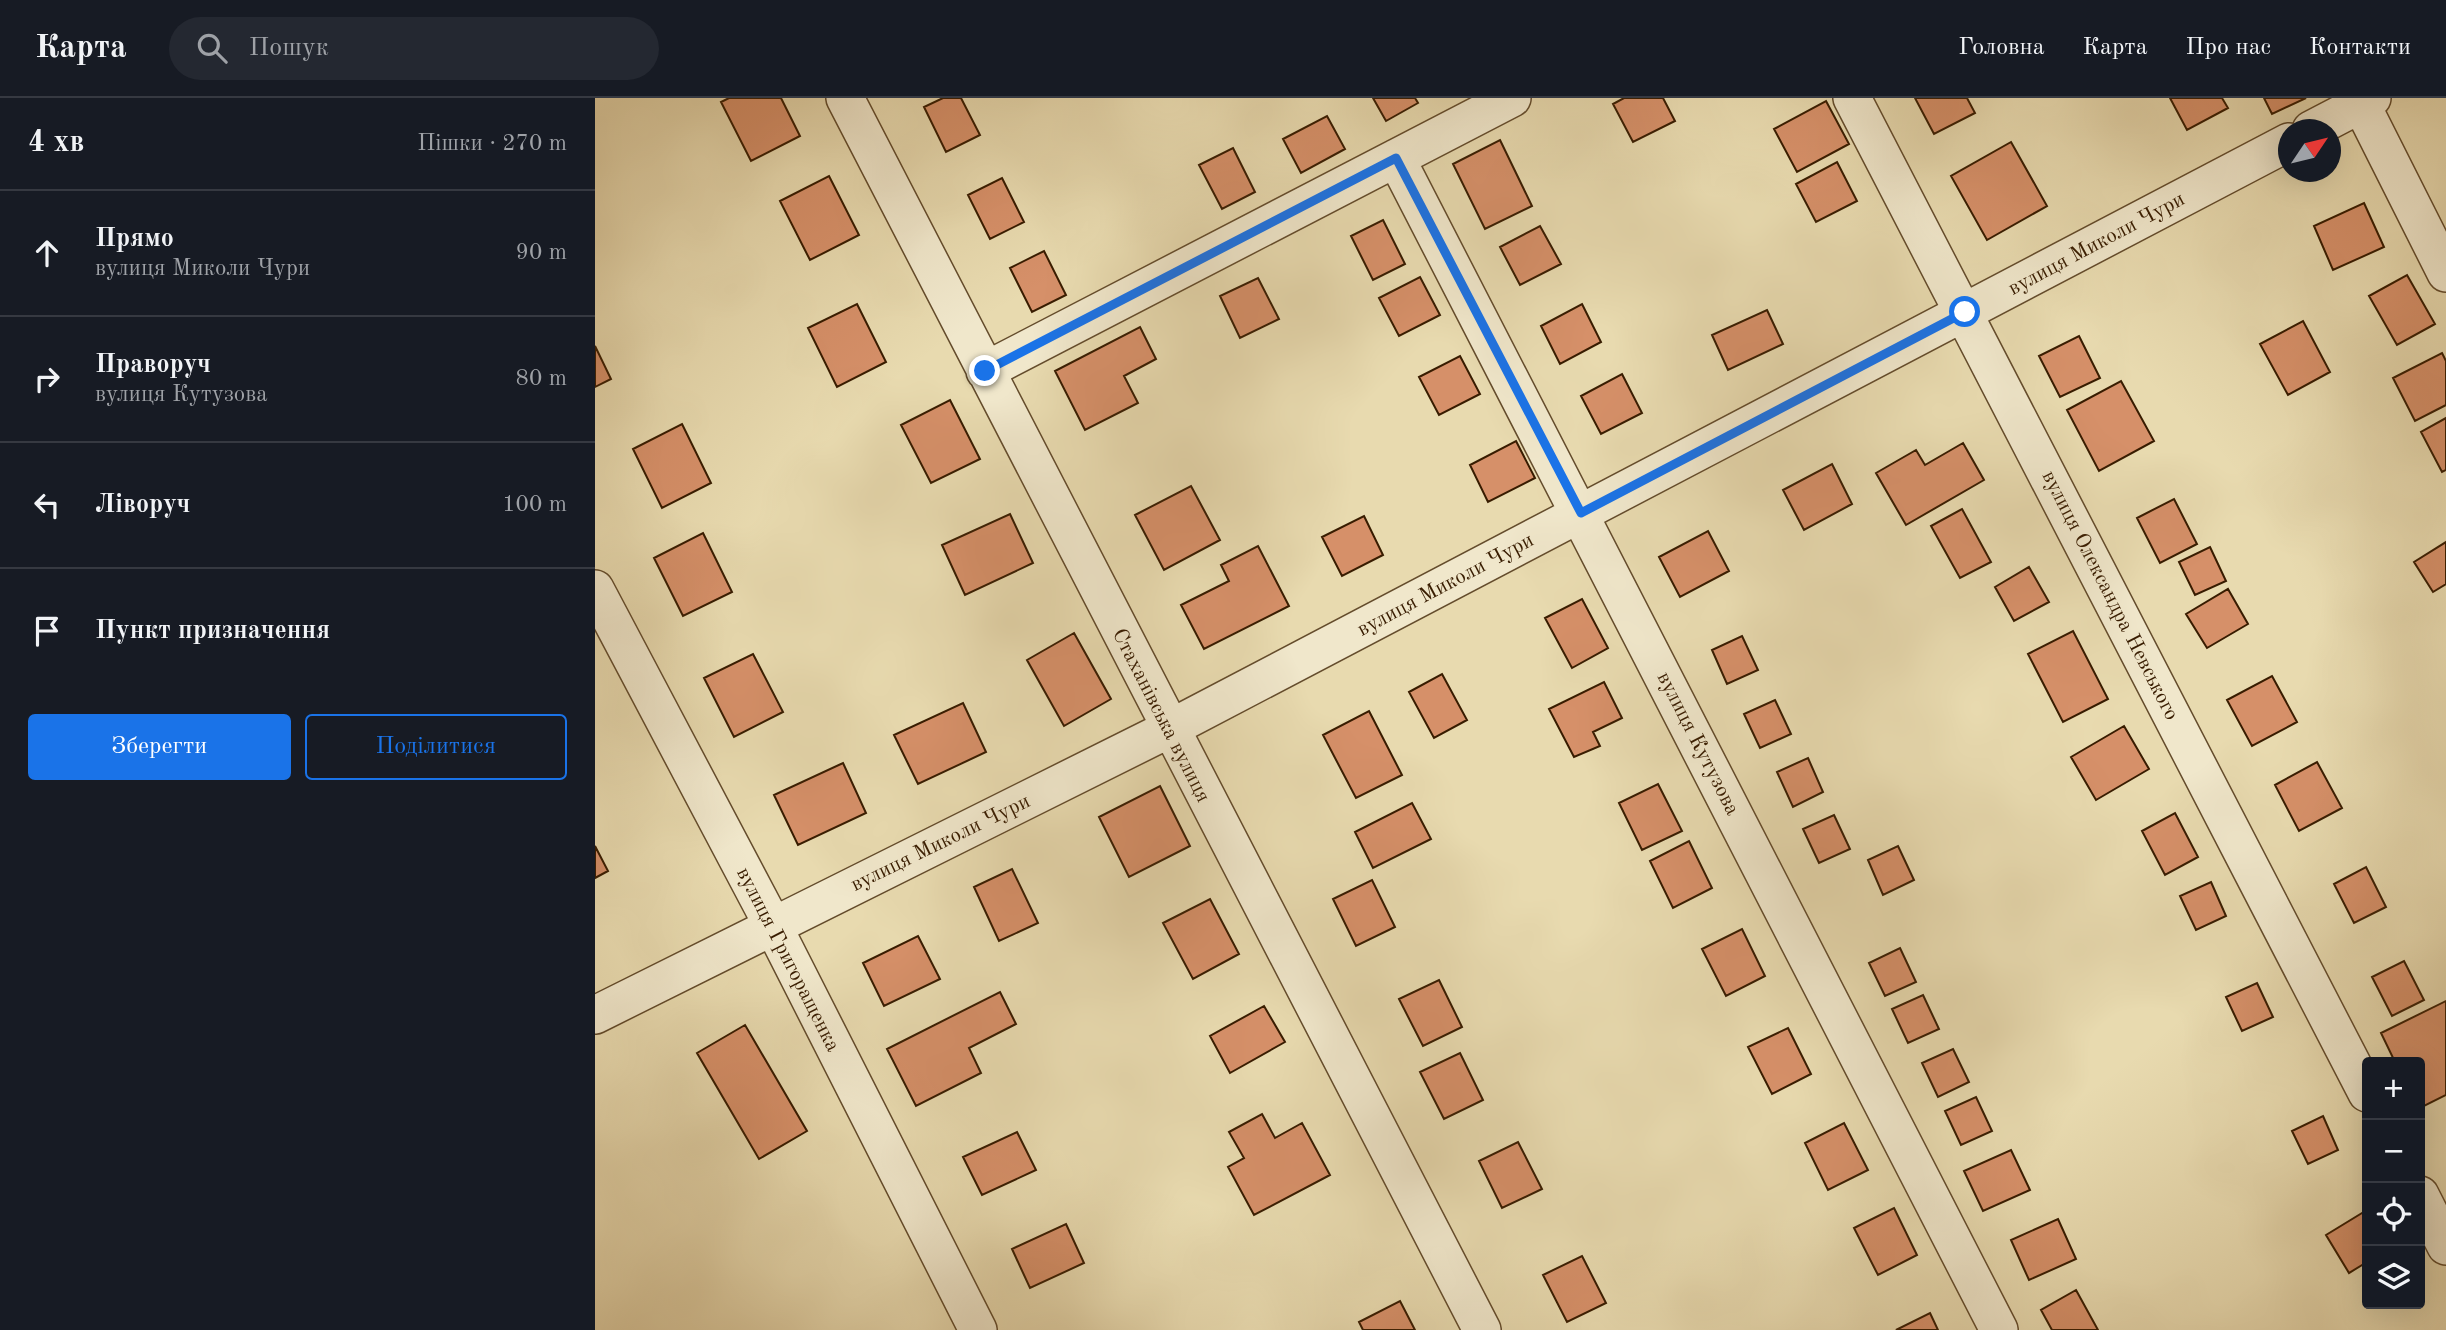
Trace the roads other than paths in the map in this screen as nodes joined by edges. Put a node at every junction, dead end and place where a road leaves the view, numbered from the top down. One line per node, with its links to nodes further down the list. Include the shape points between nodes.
1 (845, 98): 10 (street, Стаханівська вулиця)
2 (1512, 98): 7 (street)
3 (1852, 98): 9 (street, вулиця Олександра Невського)
4 (2364, 100): 5 (street); 8 (street)
5 (2330, 119)
6 (2278, 147): 9 (street, вулиця Миколи Чури)
7 (1396, 158): 10 (street); 11 (street, вулиця Кутузова)
8 (2446, 273)
9 (1965, 312): 11 (street, вулиця Миколи Чури); 16 (street, вулиця Олександра Невського)
10 (985, 371): 13 (street, Стаханівська вулиця)
11 (1581, 513): 13 (street, вулиця Миколи Чури); 21 (street, вулиця Кутузова)
12 (595, 589): 14 (street, вулиця Григоращенка)
13 (1169, 729): 14 (street, вулиця Миколи Чури); 20 (street, Стаханівська вулиця)
14 (772, 924): 15 (street, вулиця Миколи Чури); 19 (street, вулиця Григоращенка)
15 (595, 1015)
16 (2362, 1083)
17 (2425, 1205): 18 (street)
18 (2446, 1246)
19 (978, 1330)
20 (1482, 1330)
21 (1999, 1330)

